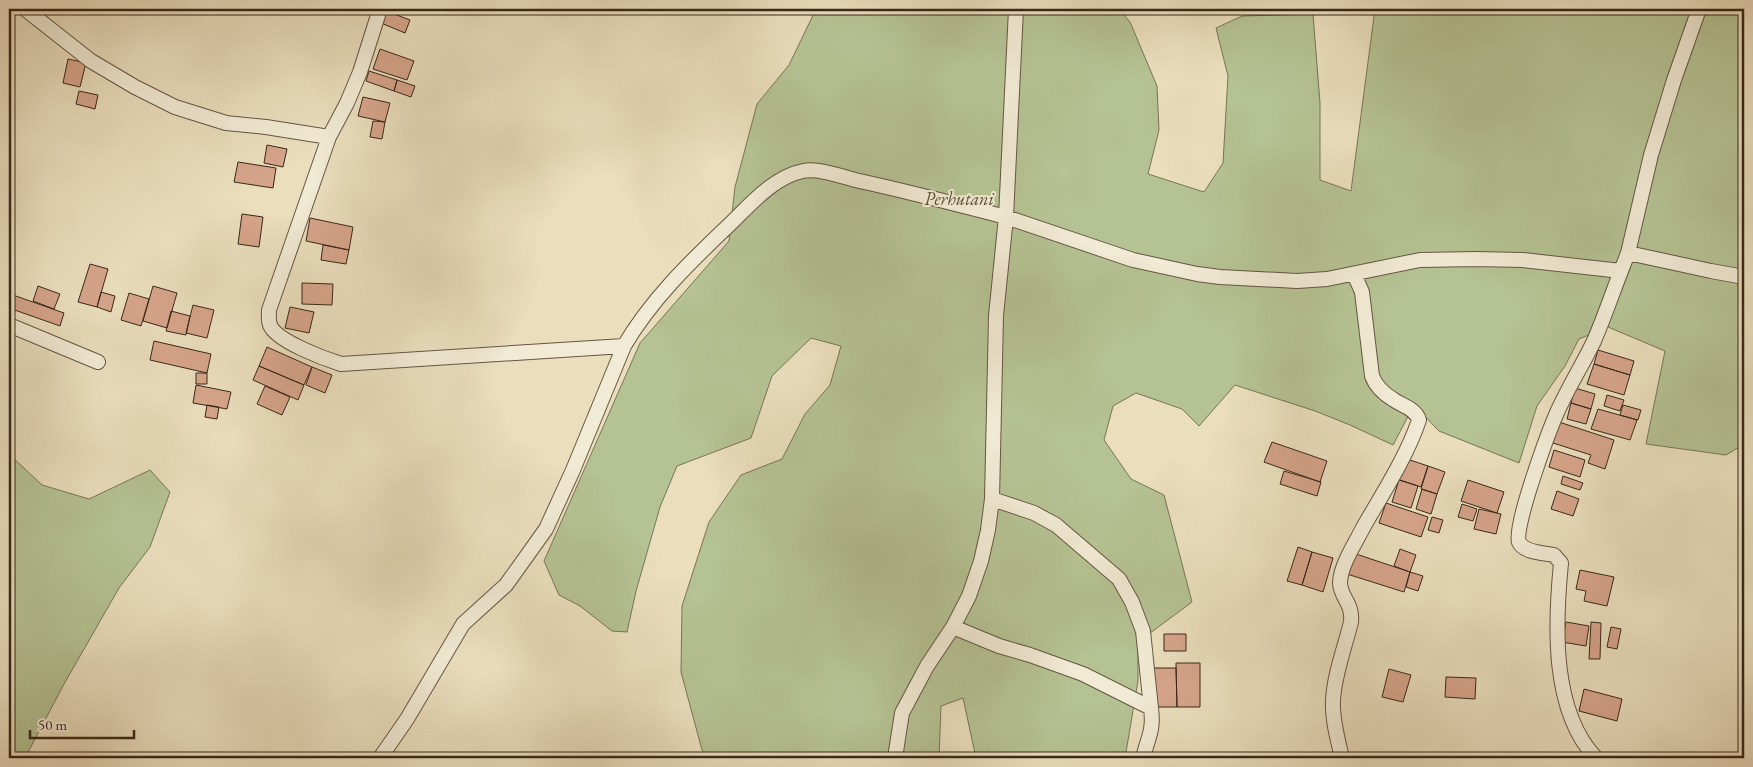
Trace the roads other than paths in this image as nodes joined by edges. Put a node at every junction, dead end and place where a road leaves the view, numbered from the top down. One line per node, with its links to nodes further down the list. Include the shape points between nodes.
1 (25, 9): 5 (street, via 92,61 175,107 226,123)
2 (380, 9): 5 (street, via 357,80)
3 (1016, 9): 6 (street)
4 (1700, 9): 7 (street, via 1651,155)
5 (329, 137): 12 (street, via 269,310 269,324 278,334 322,358 342,364)
6 (1006, 218): 9 (street, via 1133,260 1197,274 1297,281); 12 (street, via 820,172 805,170 788,175 685,268 657,298); 14 (street, via 996,316)
7 (1628, 253): 8 (street); 10 (street)
8 (1622, 271): 9 (street, via 1523,260 1476,259 1420,260); 21 (street, via 1594,341 1561,403 1545,442 1518,536 1523,547 1554,555 1560,560 1557,646 1563,684 1570,714 1584,746)
9 (1354, 274): 20 (street, via 1362,292 1376,386 1413,411 1419,420 1350,552 1340,582 1342,594 1352,612 1333,701)
10 (1744, 277)
11 (9, 325): 13 (street)
12 (624, 346): 17 (street, via 546,529 506,585 462,624 408,719)
13 (98, 362)
14 (992, 500): 15 (street, via 981,561 969,596); 16 (street, via 1034,513 1056,525 1119,579 1143,631)
15 (953, 627): 16 (street, via 1083,674); 18 (street, via 906,704)
16 (1150, 708): 19 (street, via 1152,732)
17 (380, 758)
18 (895, 758)
19 (1143, 758)
20 (1342, 758)
21 (1596, 758)

